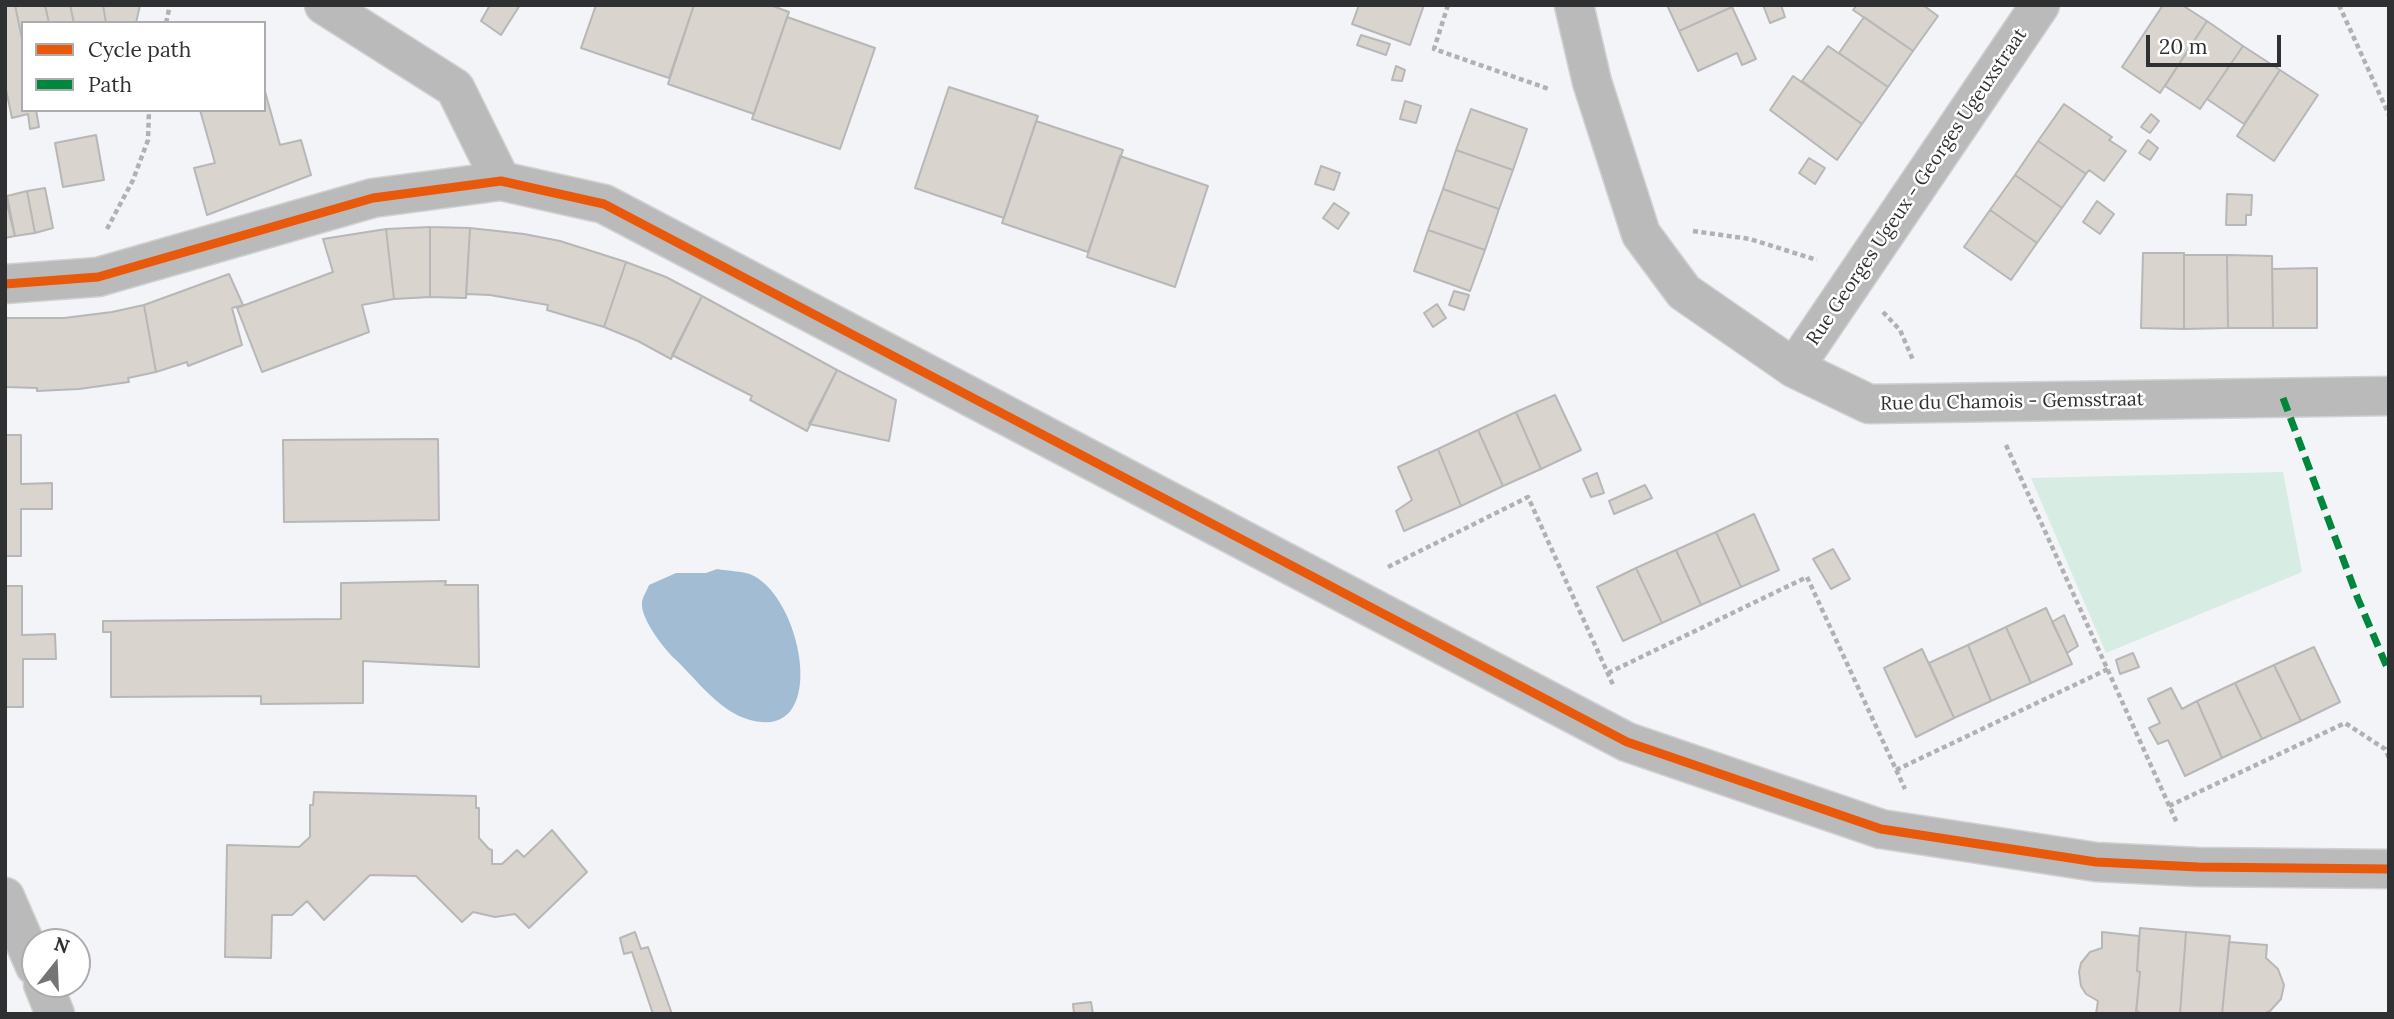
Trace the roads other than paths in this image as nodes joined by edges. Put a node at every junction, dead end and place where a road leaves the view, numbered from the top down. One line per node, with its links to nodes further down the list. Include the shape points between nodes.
1 (324, 5): 4 (street, via 455,88)
2 (1574, 5): 6 (street, Rue du Chamois - Gemsstraat, via 1641,234 1685,292)
3 (2040, 5): 6 (street, Rue Georges Ugeux - Georges Ugeuxstraat)
4 (501, 181): 5 (street, via 373,198 97,277); 8 (street, via 604,204 1627,742 1881,829 1922,836 2096,862)
5 (5, 284)
6 (1794, 368): 7 (street, Rue du Chamois - Gemsstraat, via 1868,404)
7 (2389, 396)
8 (2389, 869)
9 (5, 897): 10 (street)
10 (21, 934)

